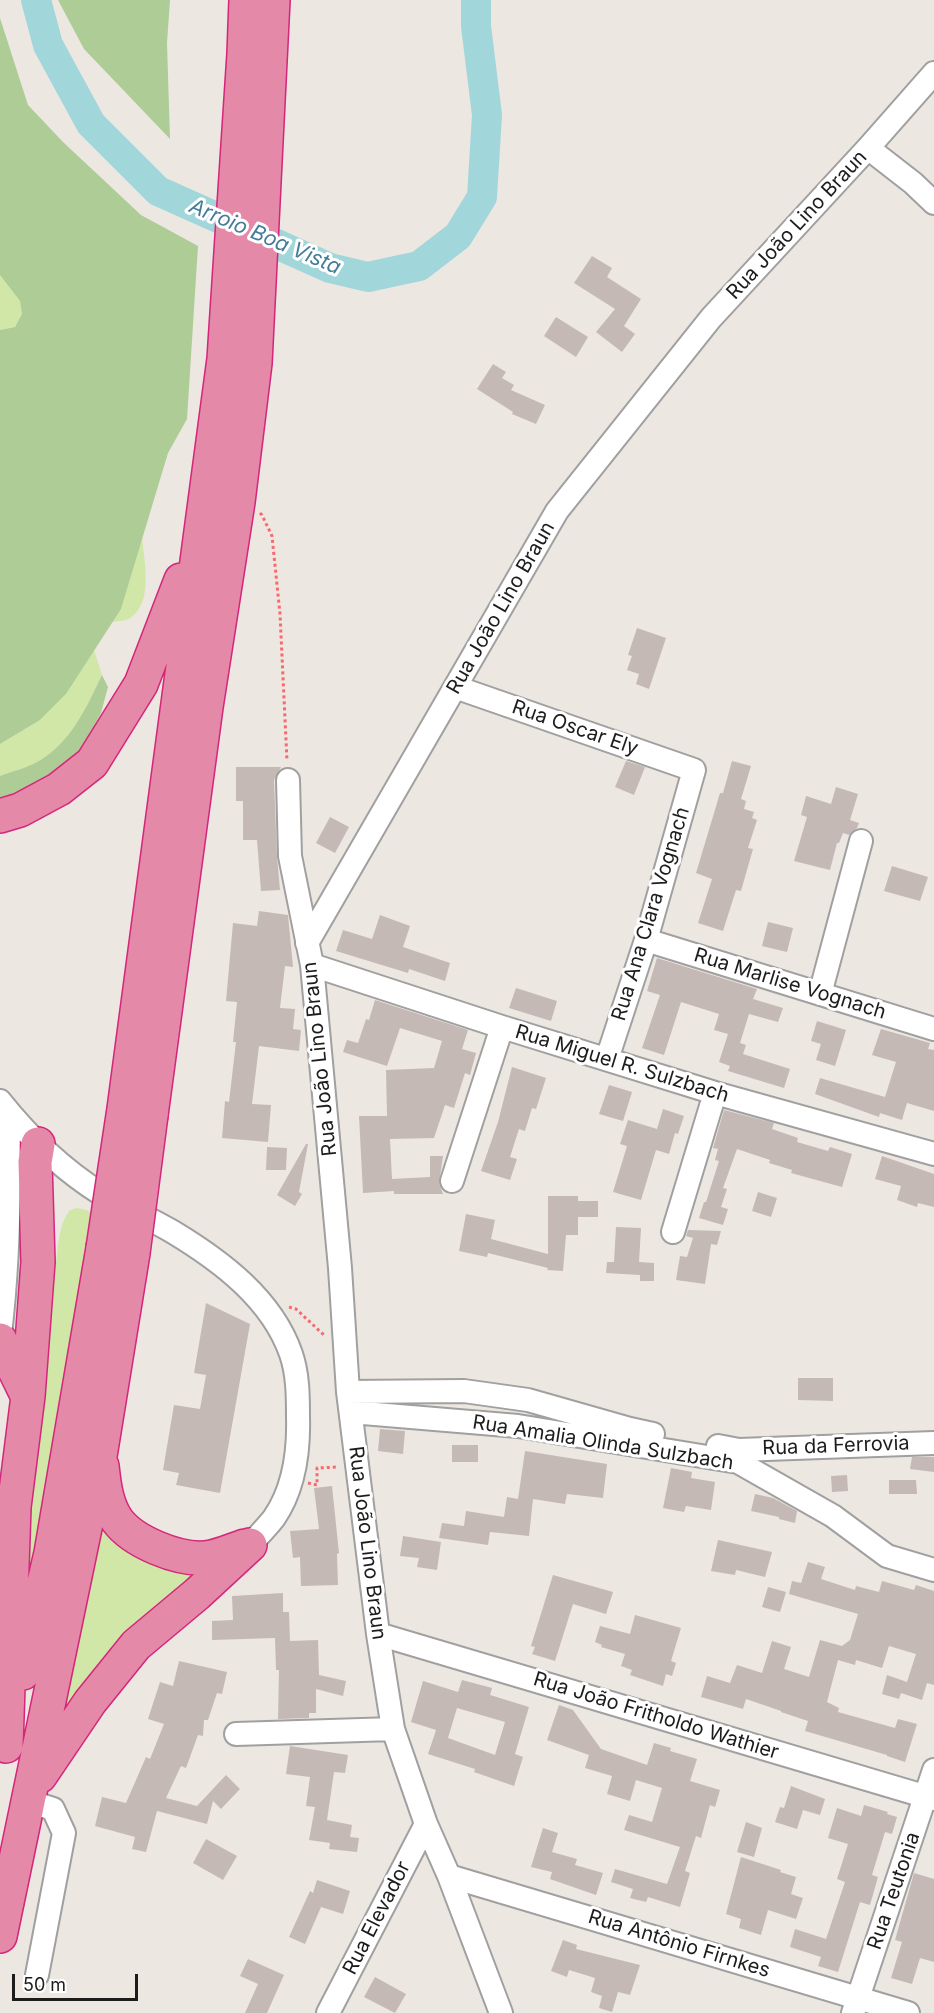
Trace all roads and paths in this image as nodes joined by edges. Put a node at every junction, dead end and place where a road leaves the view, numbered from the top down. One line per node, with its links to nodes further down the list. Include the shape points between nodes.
1 (246, 0): 3 (highway)
2 (273, 0): 3 (highway)
3 (257, 54): 7 (highway)
4 (934, 74): 5 (street, Rua João Lino Braun)
5 (868, 148): 6 (street); 10 (street, Rua João Lino Braun, via 711,318 557,511)
6 (934, 203)
7 (239, 361): 8 (highway); 9 (highway)
8 (238, 502): 12 (path, via 262,515 272,536); 24 (highway)
9 (200, 528): 13 (highway, via 141,684 92,763 59,789); 24 (highway)
10 (455, 687): 11 (street, Rua Oscar Ely); 16 (street, Rua João Lino Braun)
11 (694, 770): 15 (street, Rua Ana Clara Vognach)
12 (288, 780): 16 (street, via 290,856)
13 (0, 816)
14 (861, 841): 18 (street)
15 (646, 940): 18 (street, Rua Marlise Vognach); 21 (street, Rua Ana Clara Vognach)
16 (307, 943): 17 (street, Rua João Lino Braun)
17 (312, 965): 19 (street, Rua Miguel R. Sulzbach); 34 (street, Rua João Lino Braun)
18 (820, 994): 20 (street, Rua Marlise Vognach)
19 (502, 1027): 21 (street, Rua Miguel R. Sulzbach); 27 (street)
20 (934, 1029)
21 (607, 1059): 22 (street, Rua Miguel R. Sulzbach)
22 (715, 1093): 26 (street, Rua Miguel R. Sulzbach); 28 (street)
23 (4, 1106): 25 (street); 30 (street, via 9,1191)
24 (138, 1112): 29 (highway, bridge)
25 (38, 1144): 31 (street, via 100,1193 173,1233 225,1268); 35 (highway, via 38,1262)
26 (934, 1154)
27 (452, 1181)
28 (673, 1232)
29 (118, 1250): 38 (highway); 47 (highway)
30 (3, 1278): 32 (street)
31 (261, 1300): 34 (path, via 296,1309); 42 (street, via 291,1354 298,1391 298,1424 293,1479 274,1517)
32 (0, 1334)
33 (0, 1340): 35 (highway)
34 (345, 1358): 36 (street, Rua João Lino Braun)
35 (28, 1396): 47 (highway, via 14,1507)
36 (349, 1402): 39 (street, Rua Amalia Olinda Sulzbach); 39 (street, Rua da Ferrovia, via 464,1391 528,1400); 40 (street, Rua João Lino Braun)
37 (934, 1443): 39 (street, Rua da Ferrovia)
38 (100, 1456): 42 (highway, via 106,1498 117,1519 146,1542 191,1558 207,1558); 49 (highway)
39 (739, 1456): 43 (street, Rua Amalia Olinda Sulzbach, via 887,1556)
40 (358, 1467): 41 (path, via 317,1468); 44 (street, Rua João Lino Braun)
41 (316, 1485)
42 (250, 1545): 49 (highway, via 136,1646 90,1702)
43 (934, 1570)
44 (378, 1634): 45 (street, Rua João Lino Braun); 50 (street, Rua João Fritholdo Wathier)
45 (393, 1729): 46 (street); 51 (street, Rua João Lino Braun)
46 (236, 1734)
47 (3, 1759)
48 (934, 1770): 50 (street, Rua Teutonia)
49 (30, 1795): 53 (highway); 54 (street, via 53,1809 64,1833)
50 (930, 1797): 55 (street, Rua Teutonia)
51 (426, 1824): 52 (street, Rua João Lino Braun); 56 (street, Rua Elevador)
52 (449, 1876): 55 (street, Rua Antônio Firnkes); 57 (street, Rua João Lino Braun)
53 (0, 1936)
54 (37, 1975)
55 (855, 2005): 58 (street, Rua Antônio Firnkes)
56 (328, 2013)
57 (501, 2013)
58 (909, 2013)

